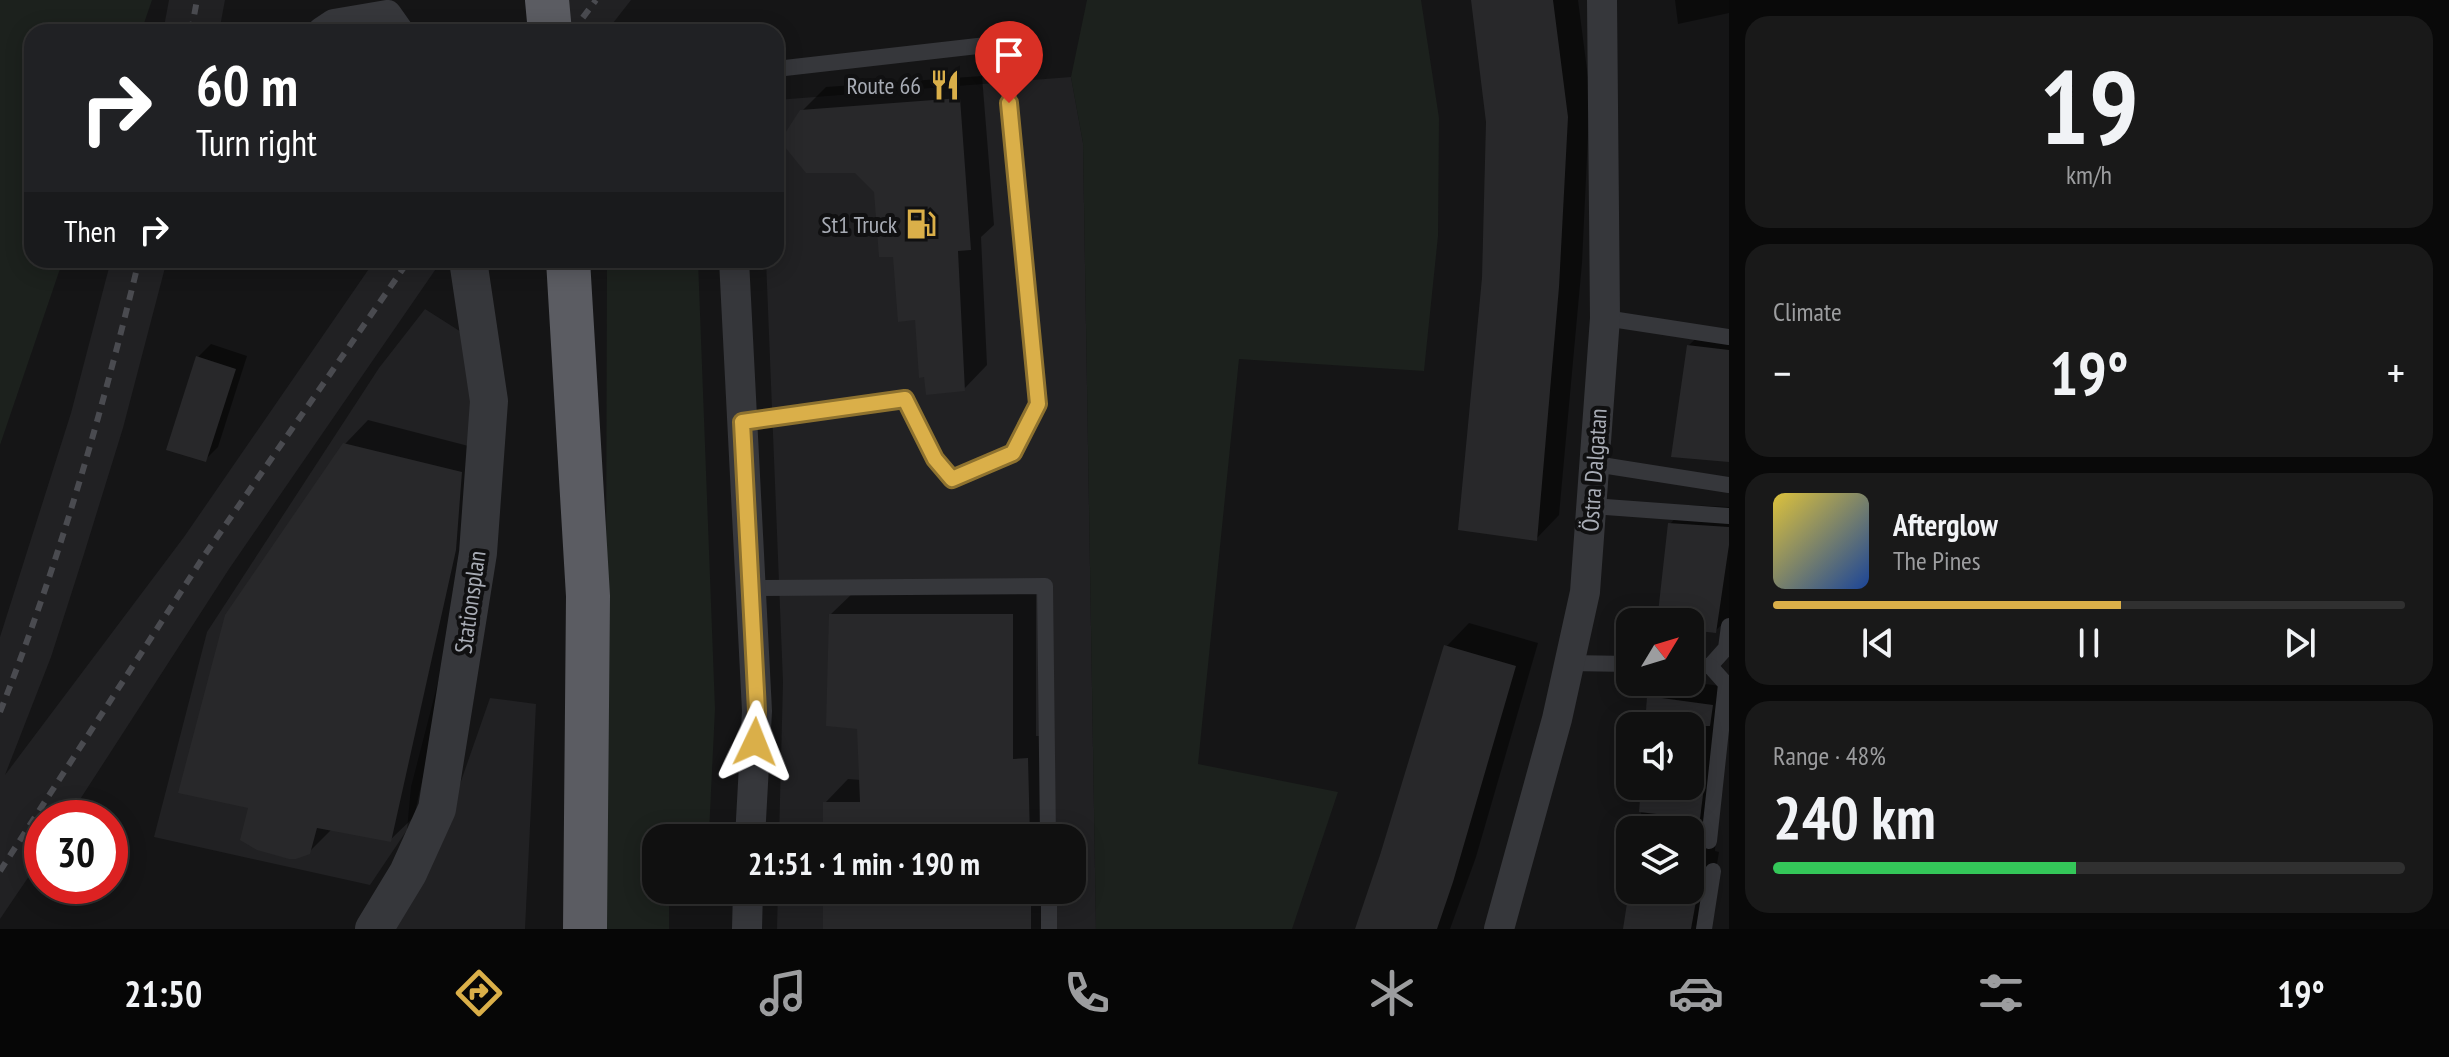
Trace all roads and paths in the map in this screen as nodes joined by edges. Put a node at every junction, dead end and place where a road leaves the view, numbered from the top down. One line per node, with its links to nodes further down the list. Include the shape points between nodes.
1 (547, 0): 5 (highway)
2 (1602, 0): 10 (street, Östra Dalgatan)
3 (334, 24): 4 (street, via 387,15)
4 (393, 24)
5 (549, 24)
6 (784, 68): 12 (lane, via 1004,43 1038,404 1013,453 952,479 935,459 905,399)
7 (469, 268): 29 (street, Stationsplan, via 489,401 478,553 437,809 408,873)
8 (568, 268): 30 (highway, via 588,596)
9 (734, 268): 12 (street)
10 (1605, 318): 11 (lane); 13 (street, Östra Dalgatan)
11 (1729, 337)
12 (742, 422): 17 (street)
13 (1595, 464): 14 (lane); 15 (street, Östra Dalgatan)
14 (1729, 485)
15 (1592, 506): 16 (lane); 19 (street, Östra Dalgatan, via 1585,592)
16 (1729, 516)
17 (751, 588): 23 (street, via 757,711); 24 (lane, via 1045,586)
18 (1729, 626): 22 (lane, via 1726,648)
19 (1569, 663): 20 (lane); 33 (street, Östra Dalgatan)
20 (1616, 664)
21 (1704, 666): 22 (lane)
22 (1710, 666): 25 (lane, via 1726,684)
23 (751, 824)
24 (1048, 824)
25 (1709, 841)
26 (1713, 871): 34 (lane)
27 (748, 904): 31 (street)
28 (1049, 904): 32 (lane)
29 (374, 929)
30 (585, 929)
31 (747, 929)
32 (1049, 929)
33 (1499, 929)
34 (1704, 929)

